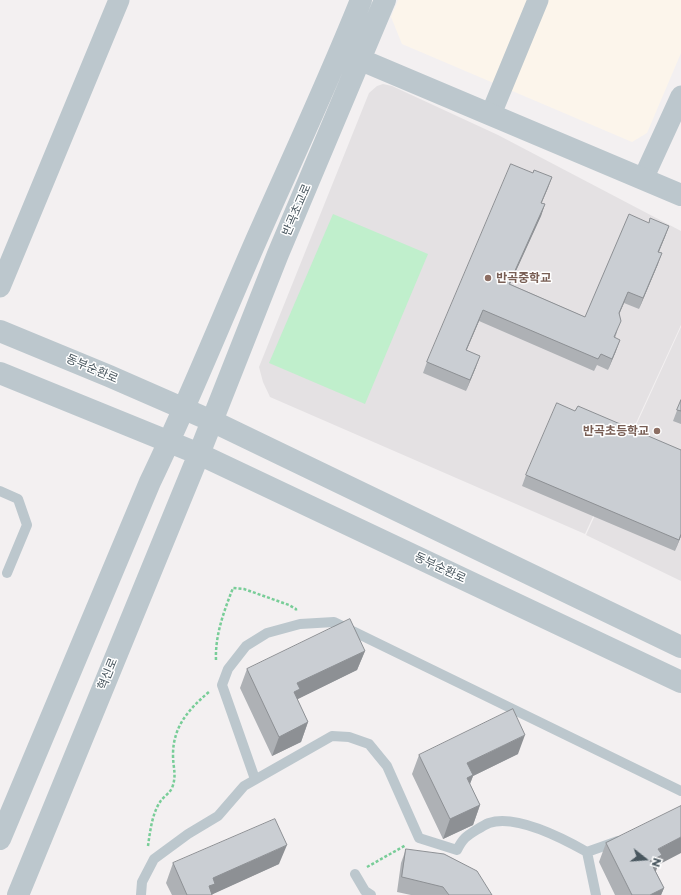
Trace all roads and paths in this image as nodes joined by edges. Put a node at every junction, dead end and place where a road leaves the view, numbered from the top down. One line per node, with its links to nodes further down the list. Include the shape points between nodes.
1 (120, 0): 11 (street)
2 (361, 0): 5 (street, 반곡초교로)
3 (385, 0): 6 (street, 반곡초교로)
4 (538, 0): 8 (street)
5 (340, 51): 6 (street); 14 (street, 반곡초교로)
6 (360, 60): 8 (street); 15 (street, 반곡초교로, via 278,254)
7 (681, 96): 9 (street)
8 (491, 114): 9 (street)
9 (643, 179): 10 (street)
10 (681, 195)
11 (0, 286)
12 (0, 331): 14 (street, 동부순환로)
13 (0, 373): 16 (street)
14 (184, 408): 15 (street, 동부순환로); 16 (street, 반곡초교로)
15 (212, 421): 17 (street, 반곡초교로); 21 (street)
16 (170, 442): 17 (street, 동부순환로); 28 (street, via 150,482)
17 (199, 454): 23 (street, 동부순환로); 32 (street, 혁신로)
18 (0, 491): 19 (lane, via 18,499 27,525)
19 (7, 574)
20 (300, 624): 22 (lane, via 267,633 246,646 228,669); 22 (path, via 296,609 289,605 244,589 233,588 215,645 216,669); 25 (lane, via 334,622)
21 (681, 647)
22 (224, 680): 24 (lane, via 222,685); 30 (path, via 197,702 183,718 174,740 175,776 171,790 159,802 150,827 148,848)
23 (681, 682)
24 (255, 780): 27 (lane, via 332,736 349,737 369,744 387,766); 30 (lane, via 244,786 218,816)
25 (681, 791)
26 (630, 836): 29 (lane)
27 (419, 838): 29 (lane, via 457,850 466,837 488,823 508,821 544,831); 31 (path)
28 (0, 839)
29 (587, 852): 35 (lane)
30 (154, 859): 33 (lane, via 142,882)
31 (355, 874): 34 (lane, via 365,891)
32 (18, 895)
33 (141, 895)
34 (371, 895)
35 (596, 895)

